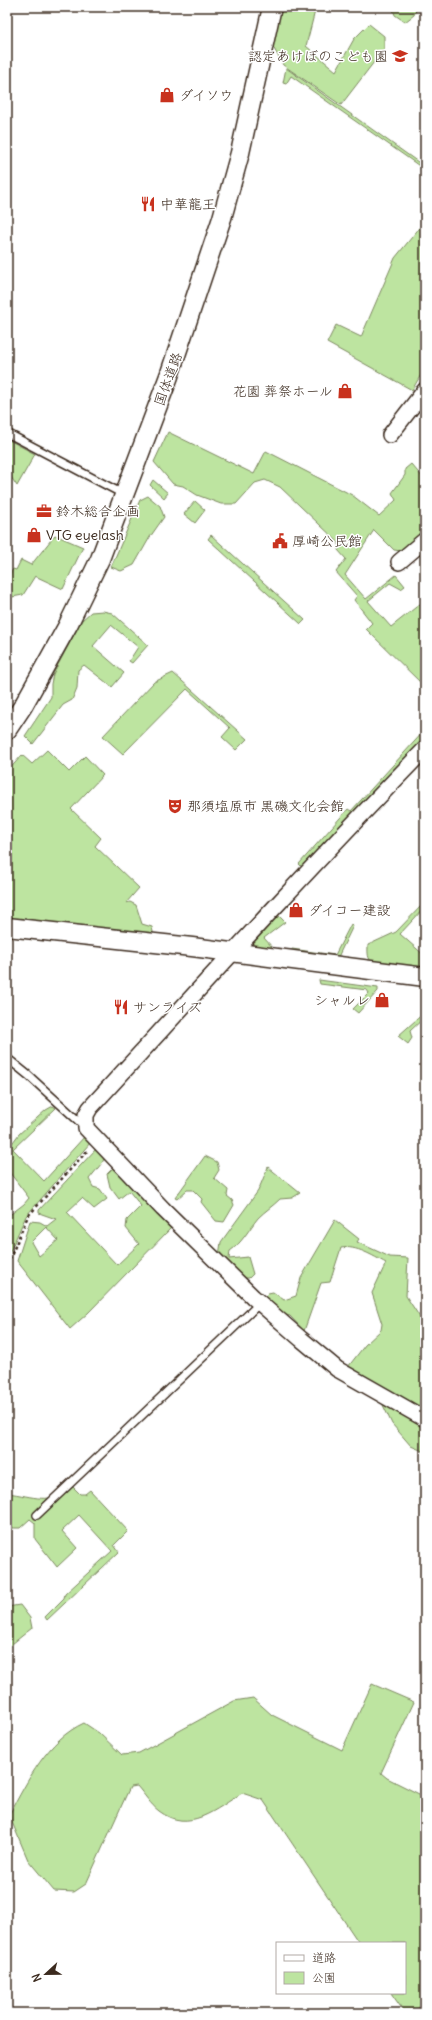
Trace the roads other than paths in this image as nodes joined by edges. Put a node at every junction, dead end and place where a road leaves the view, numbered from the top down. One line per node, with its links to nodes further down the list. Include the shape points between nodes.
1 (272, 7): 5 (street, 国体道路, via 240,153 222,218 169,376)
2 (425, 389): 4 (street)
3 (7, 433): 5 (lane)
4 (390, 435)
5 (125, 495): 8 (street, 国体道路, via 100,559 68,625)
6 (425, 540): 7 (street)
7 (399, 562)
8 (7, 730)
9 (425, 749): 11 (street)
10 (7, 927): 11 (street, via 72,932)
11 (232, 953): 12 (street); 14 (street, via 90,1108 86,1115)
12 (425, 977)
13 (7, 1058): 14 (lane)
14 (86, 1128): 15 (street)
15 (260, 1303): 16 (street, via 337,1369); 17 (lane)
16 (425, 1419)
17 (37, 1514)

